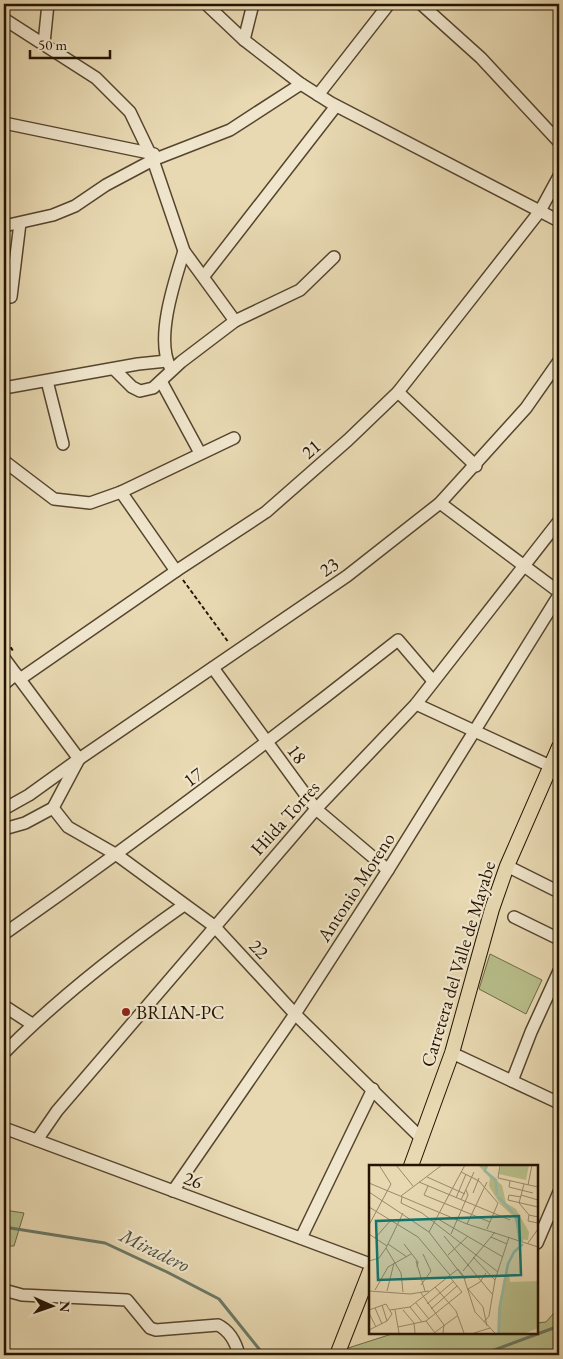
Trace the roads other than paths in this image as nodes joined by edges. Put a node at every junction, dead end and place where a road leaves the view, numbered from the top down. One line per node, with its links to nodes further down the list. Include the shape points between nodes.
1 (48, 4): 8 (street)
2 (206, 4): 7 (street)
3 (253, 4): 7 (street)
4 (389, 4): 10 (street)
5 (421, 4): 13 (street, via 481,58)
6 (4, 20): 8 (street)
7 (244, 40): 9 (street)
8 (44, 43): 14 (street, via 96,78 119,99)
9 (301, 84): 10 (street); 14 (street, via 230,130)
10 (318, 95): 11 (street)
11 (336, 106): 16 (street); 22 (street)
12 (4, 123): 14 (street)
13 (559, 142)
14 (155, 156): 18 (street, via 75,206); 20 (street)
15 (559, 176): 16 (street, 21)
16 (540, 211): 17 (street); 31 (street, 21)
17 (559, 221)
18 (20, 223): 19 (street); 23 (street)
19 (4, 226)
20 (184, 251): 22 (street); 26 (street, via 169,299 166,328)
21 (334, 257): 24 (street, via 300,290)
22 (204, 276): 24 (street)
23 (11, 296)
24 (235, 321): 26 (street)
25 (559, 360): 36 (street, 23, via 526,408)
26 (169, 366): 27 (street); 29 (street)
27 (114, 369): 28 (street); 29 (street, via 140,391 153,388)
28 (47, 380): 30 (street); 33 (street)
29 (161, 381): 34 (street)
30 (4, 388)
31 (398, 392): 36 (street); 41 (street, 21, via 266,512)
32 (234, 438): 34 (street)
33 (64, 444)
34 (200, 454): 37 (street)
35 (4, 461): 37 (street, via 54,499 90,503)
36 (476, 466): 38 (street, 23)
37 (122, 492): 41 (street)
38 (440, 503): 40 (street); 44 (street, 23, via 347,576)
39 (559, 521): 40 (street, Hilda Torres)
40 (522, 566): 42 (street); 46 (street, Hilda Torres)
41 (176, 570): 45 (street, 21)
42 (559, 593): 49 (street, Antonio Moreno)
43 (4, 658): 45 (street)
44 (213, 668): 50 (street, 18); 52 (street, 23)
45 (18, 677): 47 (street, 21); 52 (street)
46 (433, 681): 48 (street, Hilda Torres); 50 (street, 17, via 398,640)
47 (4, 684)
48 (416, 704): 49 (street); 55 (street, Hilda Torres)
49 (475, 732): 53 (street); 60 (street, Antonio Moreno)
50 (267, 743): 55 (street, 18); 58 (street, 17)
51 (559, 747): 53 (main road, Carretera del Valle de Mayabe)
52 (78, 758): 54 (street, 23); 56 (street, 23, via 29,796)
53 (555, 768): 59 (main road, Carretera del Valle de Mayabe)
54 (52, 808): 57 (street, via 25,823); 58 (street, 22, via 68,827)
55 (316, 808): 60 (street, 18); 64 (street, Hilda Torres)
56 (4, 809)
57 (4, 829)
58 (117, 855): 62 (street, 22); 65 (street, 17)
59 (507, 866): 61 (street); 72 (main road, Carretera del Valle de Mayabe)
60 (388, 870): 69 (street, Antonio Moreno)
61 (559, 892)
62 (184, 905): 64 (street, 22); 70 (street, via 111,957)
63 (514, 918): 66 (street)
64 (214, 926): 69 (street, 22); 78 (street, Hilda Torres)
65 (4, 934)
66 (559, 939)
67 (559, 971): 73 (street)
68 (4, 1006): 70 (street)
69 (295, 1014): 74 (street, 22); 80 (street, Antonio Moreno)
70 (32, 1024): 71 (street)
71 (4, 1053)
72 (452, 1053): 73 (street); 77 (main road, Carretera del Valle de Mayabe)
73 (512, 1082): 75 (street)
74 (373, 1089): 77 (street, 22); 82 (street)
75 (558, 1098)
76 (4, 1128): 78 (street, 26)
77 (421, 1138): 79 (main road, Carretera del Valle de Mayabe)
78 (37, 1140): 80 (street, 26)
79 (411, 1165)
80 (173, 1191): 82 (street, 26)
81 (559, 1192): 83 (street)
82 (301, 1238): 84 (street, 26)
83 (538, 1241)
84 (369, 1264)
85 (369, 1275): 88 (main road)
86 (4, 1290): 87 (street, via 22,1296 127,1300 150,1328 156,1330 218,1325 236,1344)
87 (239, 1355)
88 (337, 1355)

